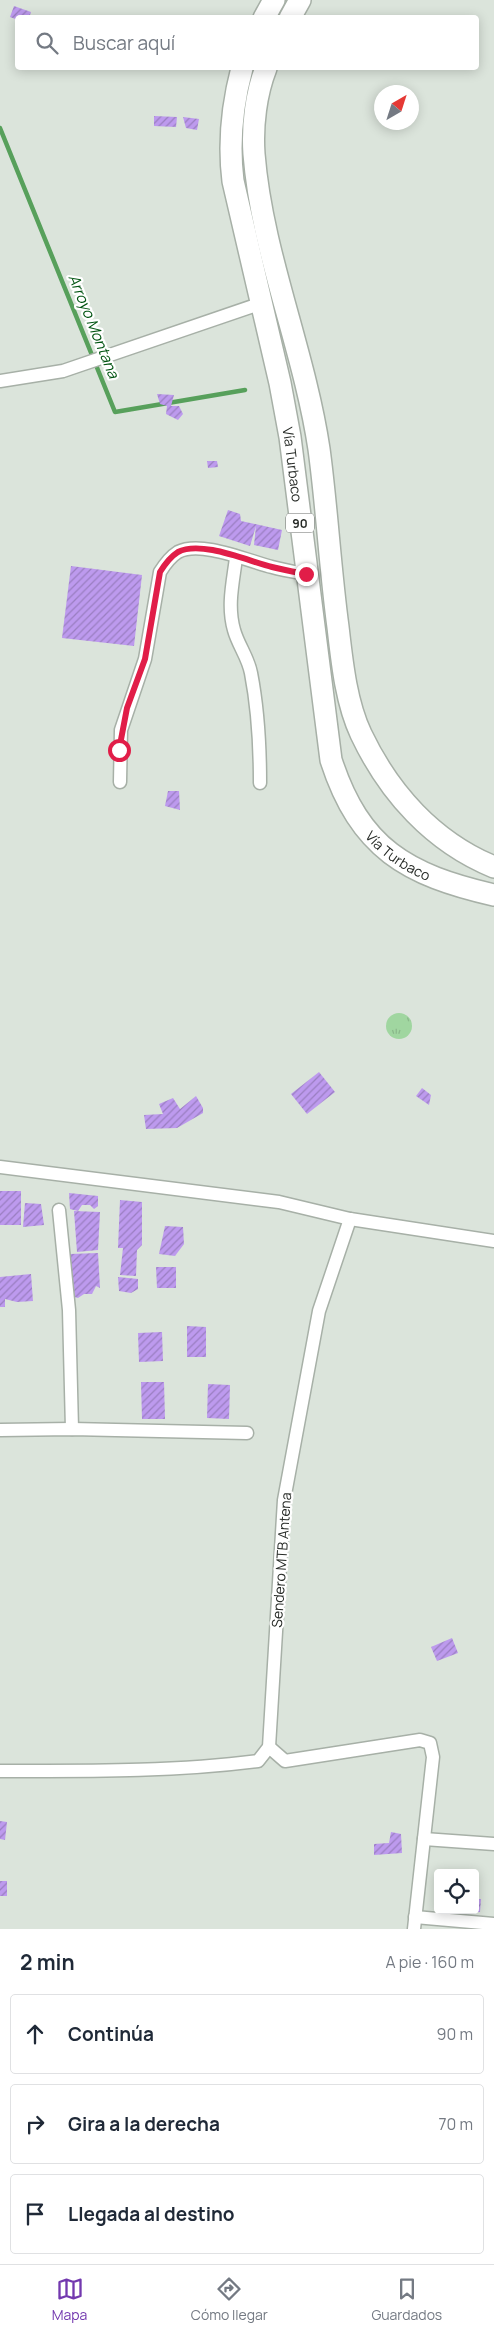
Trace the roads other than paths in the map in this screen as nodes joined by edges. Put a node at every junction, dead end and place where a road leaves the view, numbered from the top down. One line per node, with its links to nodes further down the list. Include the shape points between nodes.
1 (274, 0): 3 (highway)
2 (300, 0): 4 (highway)
3 (266, 15)
4 (292, 15)
5 (242, 70): 7 (highway, Vía Turbaco / 90, via 229,150 240,218)
6 (266, 70): 13 (highway, Vía Turbaco / 90, via 254,122 256,176 309,395 341,656 349,696 360,732 394,790 445,840 474,859)
7 (262, 303): 8 (street, via 63,371); 10 (highway, Vía Turbaco / 90, via 290,437)
8 (0, 381)
9 (236, 558): 10 (street); 11 (street, via 193,548 179,552 167,561 160,572 145,659 121,730); 12 (street, via 231,615 234,631 248,658 254,691 260,735)
10 (306, 574): 14 (highway, Vía Turbaco / 90, via 331,760 354,814 376,842 410,868 434,879)
11 (120, 782)
12 (260, 783)
13 (494, 867)
14 (494, 895)
15 (0, 1166): 17 (street, via 279,1202)
16 (59, 1210): 19 (street, via 69,1310)
17 (350, 1219): 18 (street); 22 (street, Sendero MTB Antena, via 319,1311 284,1500)
18 (494, 1241)
19 (72, 1429): 20 (street); 21 (street)
20 (0, 1430)
21 (247, 1433)
22 (269, 1747): 23 (street, via 258,1761 225,1766 116,1771); 24 (street, via 285,1761 420,1740 430,1743 433,1757)
23 (0, 1771)
24 (424, 1839): 25 (street); 26 (street)
25 (494, 1844)
26 (415, 1923): 27 (street)
27 (494, 1924)

